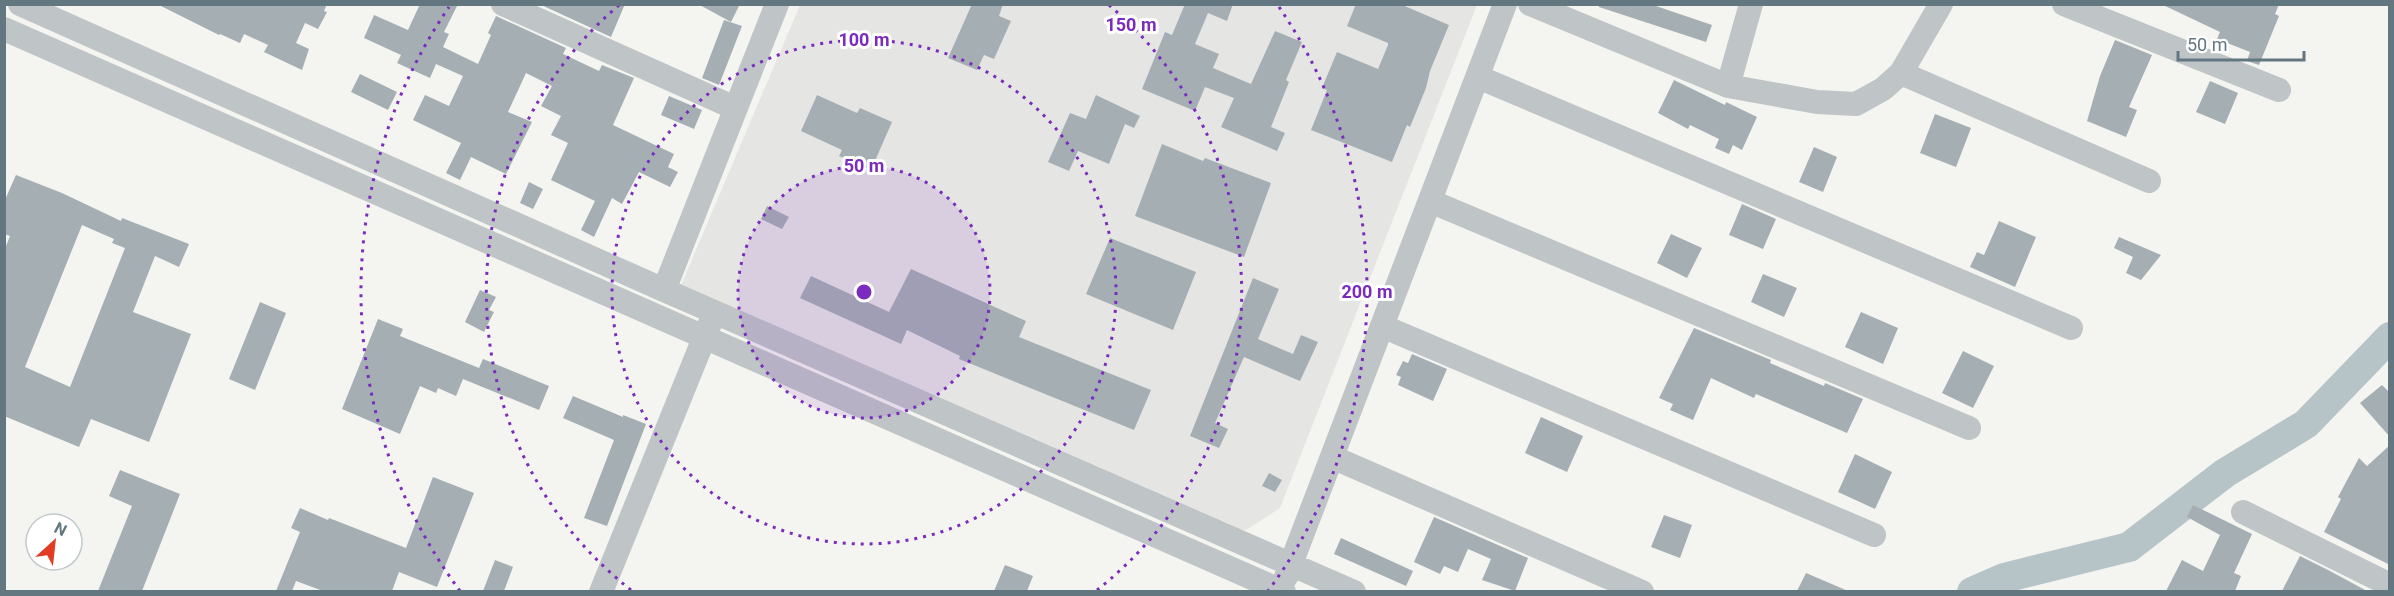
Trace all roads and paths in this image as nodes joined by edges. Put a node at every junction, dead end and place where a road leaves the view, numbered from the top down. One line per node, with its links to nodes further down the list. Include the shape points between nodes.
1 (20, 4): 17 (street)
2 (502, 4): 14 (street)
3 (777, 4): 14 (street)
4 (1505, 4): 11 (street)
5 (1530, 4): 12 (street)
6 (1751, 4): 12 (street)
7 (1941, 4): 10 (street)
8 (2064, 4): 13 (street)
9 (4, 29): 21 (street)
10 (1901, 73): 12 (street, via 1857,104 1817,102); 15 (street)
11 (1478, 77): 16 (street); 20 (street)
12 (1728, 86)
13 (2279, 90)
14 (735, 108): 17 (street)
15 (2149, 181)
16 (1430, 201): 19 (street); 22 (street)
17 (664, 290): 18 (street)
18 (714, 312): 21 (street); 26 (street)
19 (1382, 326): 23 (street); 25 (street)
20 (2071, 328)
21 (705, 336): 28 (street); 29 (street)
22 (1969, 428)
23 (1332, 457): 26 (street); 31 (street)
24 (2243, 512): 27 (street)
25 (1874, 535)
26 (1291, 563): 29 (street); 30 (street)
27 (2390, 585)
28 (601, 591)
29 (1282, 591)
30 (1354, 591)
31 (1642, 591)

